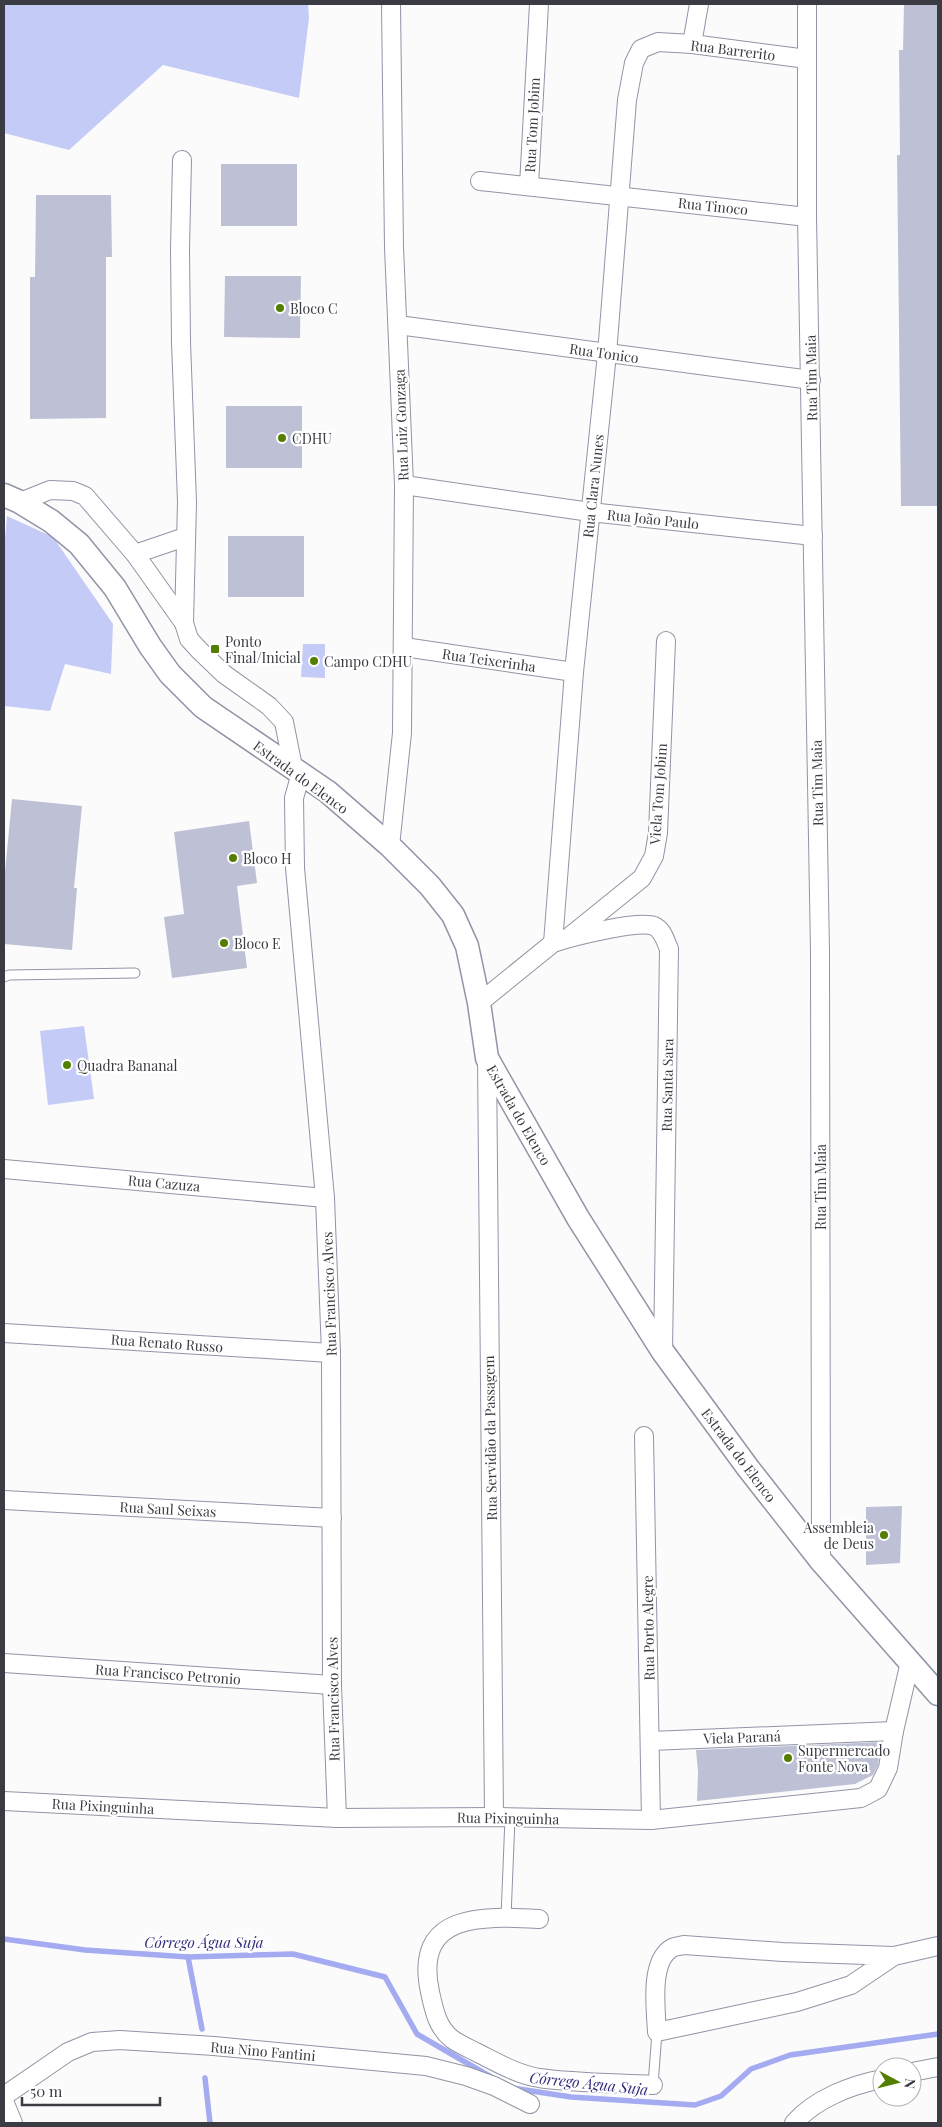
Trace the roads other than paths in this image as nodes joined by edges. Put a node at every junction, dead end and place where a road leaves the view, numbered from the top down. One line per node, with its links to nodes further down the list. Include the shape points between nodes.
1 (391, 4): 13 (street, Rua Luiz Gonzaga)
2 (540, 4): 10 (street, Rua Tom Jobim)
3 (699, 4): 6 (street)
4 (807, 4): 7 (street, Rua Tim Maia)
5 (658, 42): 6 (street, Rua Barrerito); 11 (street, Rua Clara Nunes, via 642,49 634,63 627,100)
6 (692, 44): 7 (street, Rua Barrerito)
7 (807, 59): 12 (street, Rua Tim Maia)
8 (182, 160): 20 (street, via 180,249 187,468)
9 (480, 181): 10 (street)
10 (529, 185): 11 (street, Rua Tom Jobim)
11 (619, 196): 12 (street, Rua Tinoco); 14 (street, Rua Clara Nunes)
12 (807, 216): 15 (street, Rua Tim Maia)
13 (398, 325): 14 (street, Rua Tonico); 16 (street, Rua Luiz Gonzaga)
14 (607, 354): 15 (street, Rua Tonico); 18 (street, Rua Clara Nunes)
15 (812, 380): 19 (street, Rua Tim Maia)
16 (404, 485): 18 (street, Rua João Paulo); 24 (street, Rua Luiz Gonzaga)
17 (12, 498): 21 (street, via 50,490 73,491 85,496); 26 (street, Estrada do Elenco, via 79,544 115,588 170,674 203,707)
18 (590, 512): 19 (street, Rua João Paulo); 25 (street, Rua Clara Nunes)
19 (813, 536): 41 (street, Rua Tim Maia, via 820,952)
20 (185, 537): 21 (street); 22 (street)
21 (135, 554): 22 (street)
22 (184, 622): 26 (street, via 189,639 199,650 224,674 269,706 284,722)
23 (666, 641): 28 (street, Viela Tom Jobim, via 658,833 654,856 642,878)
24 (404, 647): 25 (street, Rua Teixerinha); 27 (street, Rua Luiz Gonzaga, via 402,733)
25 (574, 672): 28 (street, Rua Clara Nunes)
26 (297, 770): 27 (street, Estrada do Elenco, via 328,792); 34 (street, Rua Francisco Alves, via 295,868)
27 (390, 846): 31 (street, Estrada do Elenco, via 430,886 453,915 467,946)
28 (560, 941): 31 (street, Viela Tom Jobim); 36 (street, Rua Santa Sara, via 641,924 654,927 663,934 669,949)
29 (135, 973): 30 (lane)
30 (4, 977)
31 (479, 1002): 32 (street, Estrada do Elenco)
32 (487, 1058): 36 (street, Estrada do Elenco, via 578,1218); 49 (street, Rua Servidão da Passagem)
33 (4, 1169): 34 (street, Rua Cazuza)
34 (325, 1198): 37 (street, Rua Francisco Alves)
35 (4, 1333): 37 (street, Rua Renato Russo)
36 (663, 1352): 41 (street, Estrada do Elenco)
37 (331, 1353): 40 (street, Rua Francisco Alves)
38 (644, 1436): 47 (street, Rua Porto Alegre)
39 (4, 1500): 40 (street, Rua Saul Seixas)
40 (332, 1518): 44 (street, Rua Francisco Alves)
41 (821, 1561): 42 (street, Estrada do Elenco)
42 (910, 1662): 45 (street, Estrada do Elenco); 46 (street, Rua Pixinguinha)
43 (4, 1663): 44 (street, Rua Francisco Petronio)
44 (332, 1685): 50 (street, Rua Francisco Alves)
45 (938, 1694)
46 (894, 1730): 47 (street, Viela Paraná); 51 (street, Rua Pixinguinha, via 888,1768 878,1789 861,1798)
47 (650, 1741): 51 (street, Rua Porto Alegre)
48 (4, 1801): 50 (street, Rua Pixinguinha)
49 (502, 1817): 50 (street, Rua Pixinguinha); 51 (street, Rua Pixinguinha); 52 (lane)
50 (337, 1818)
51 (651, 1820)
52 (506, 1917): 53 (street); 60 (street, via 466,1921 446,1928 435,1939 428,1983 436,2020 452,2039 504,2067 538,2078)
53 (539, 1919)
54 (938, 1946): 55 (street)
55 (894, 1956): 56 (street, via 851,1985 797,2002); 56 (street, via 684,1945 672,1948 664,1955 656,1974)
56 (657, 2032): 60 (lane)
57 (938, 2067): 58 (street)
58 (922, 2070)
59 (872, 2080): 65 (street, via 829,2097)
60 (653, 2085)
61 (4, 2096): 63 (street, Rua Nino Fantini, via 68,2052 92,2042 120,2040 426,2066 494,2086)
62 (4, 2100): 64 (street)
63 (530, 2104)
64 (13, 2123)
65 (794, 2123)

